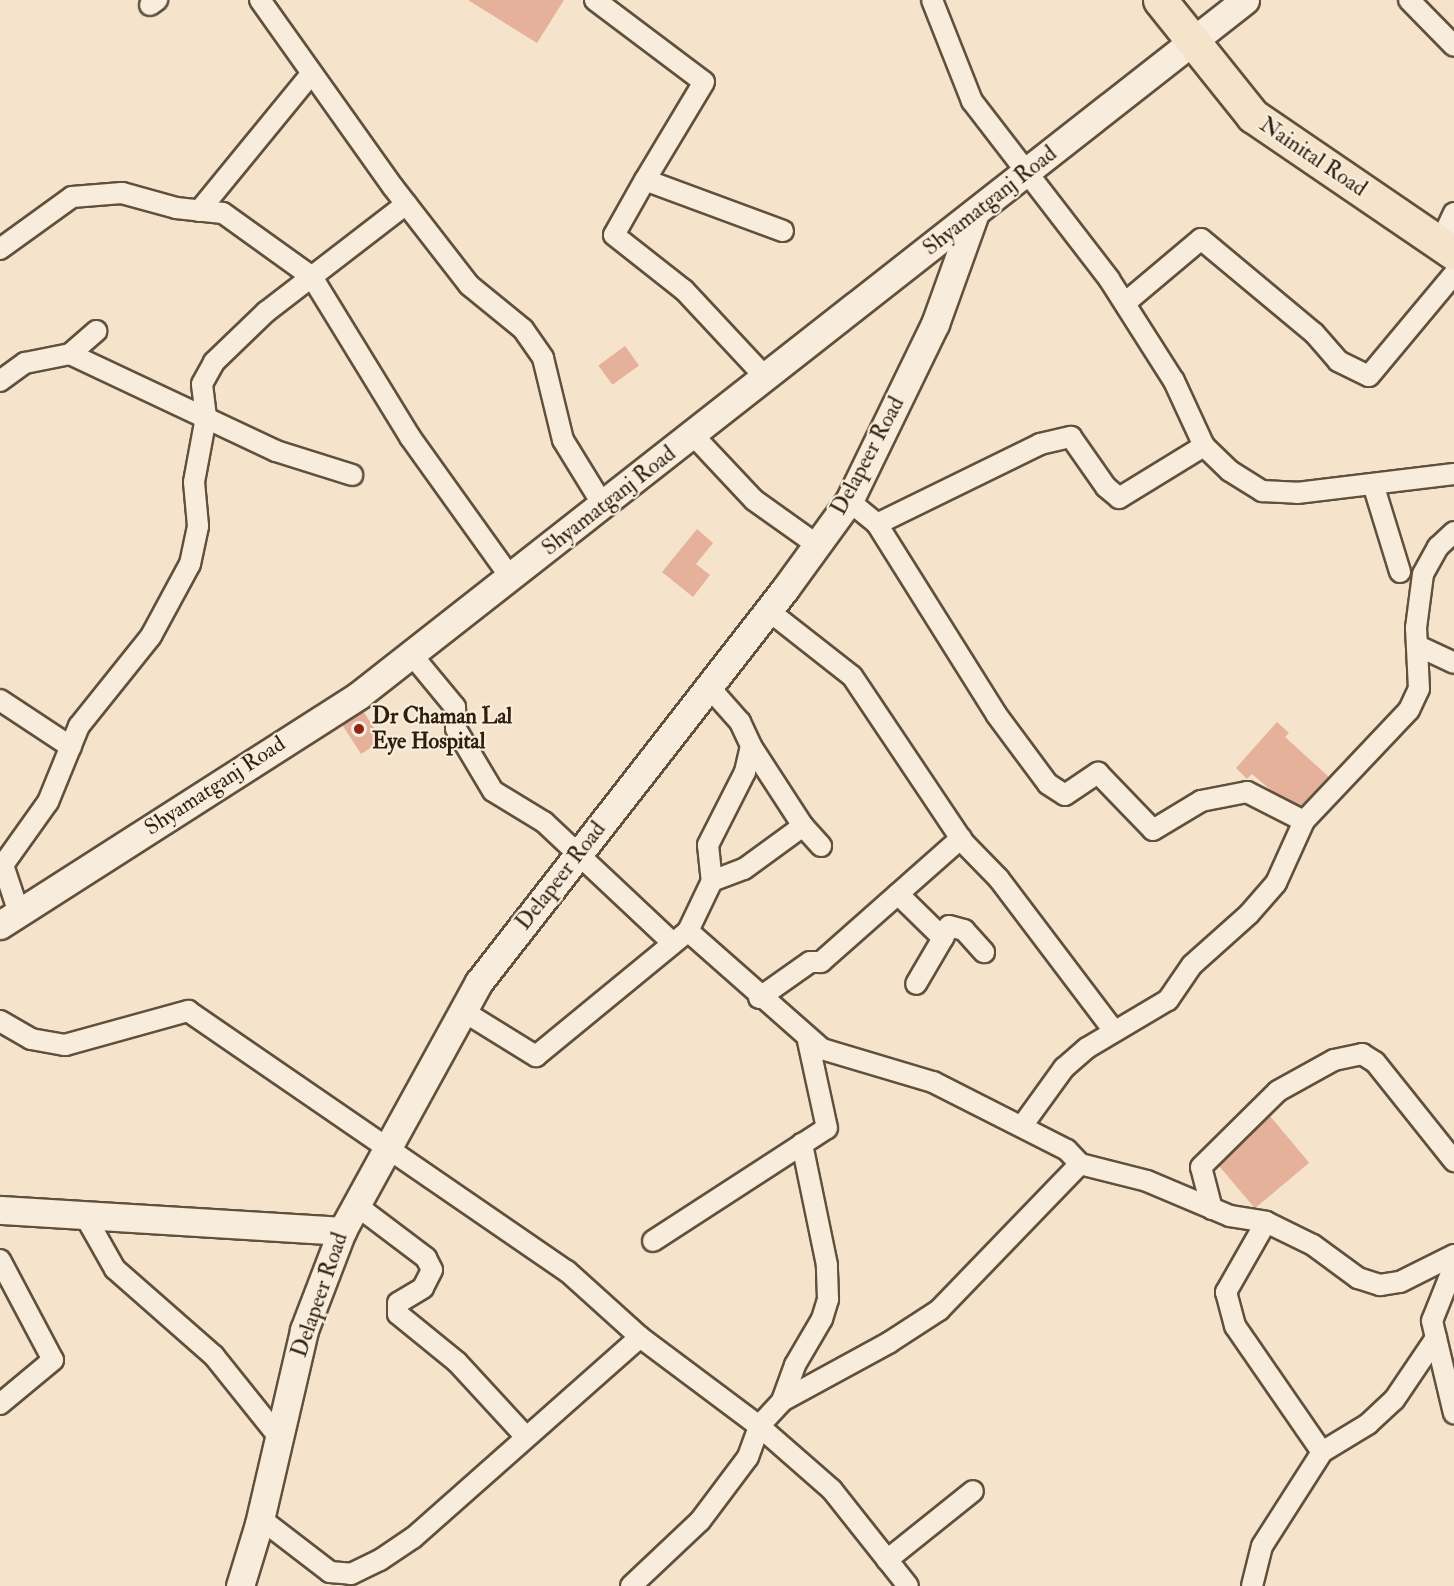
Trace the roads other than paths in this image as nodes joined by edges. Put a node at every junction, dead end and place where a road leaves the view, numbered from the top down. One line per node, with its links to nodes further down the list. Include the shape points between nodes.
1 (260, 0): 9 (street)
2 (595, 0): 11 (street, via 704,82)
3 (932, 0): 10 (street, via 972,101)
4 (1160, 0): 7 (highway, Nainital Road)
5 (1245, 0): 7 (street, Shyamatganj Road)
6 (1409, 0): 8 (street)
7 (1191, 40): 10 (street, Shyamatganj Road); 17 (highway, Nainital Road, via 1253,116)
8 (1454, 46)
9 (312, 73): 12 (street); 13 (street)
10 (1025, 174): 14 (street, Shyamatganj Road); 21 (street)
11 (645, 180): 16 (street); 24 (street, via 614,234 684,290)
12 (406, 204): 20 (street); 33 (street, via 469,285 523,329 543,358 563,440)
13 (198, 211): 18 (street, via 122,193 72,197); 20 (street, via 223,213)
14 (975, 213): 24 (street, Shyamatganj Road); 32 (street, Delapeer Road, via 935,324)
15 (1454, 213): 17 (street)
16 (783, 231)
17 (1447, 248)
18 (0, 249)
19 (1454, 274): 21 (street, via 1369,376 1338,361 1314,333 1201,239)
20 (312, 277): 26 (street, via 266,312 214,362 202,384); 38 (street, via 410,437)
21 (1125, 303): 28 (street, via 1174,381)
22 (96, 331): 23 (street)
23 (70, 354): 25 (street, via 26,363); 26 (street)
24 (766, 378): 27 (street, Shyamatganj Road)
25 (0, 381)
26 (206, 417): 30 (street, via 276,451); 46 (street, via 194,482 198,526 190,564 151,636 79,726)
27 (693, 435): 33 (street, Shyamatganj Road); 36 (street, via 754,500)
28 (1204, 446): 31 (street, via 1230,471 1262,490 1297,493); 34 (street, via 1119,498 1071,437 1040,444)
29 (1454, 474): 31 (street)
30 (352, 475)
31 (1373, 484): 37 (street)
32 (849, 501): 34 (street); 36 (street, Delapeer Road)
33 (603, 505): 38 (street, Shyamatganj Road)
34 (877, 524): 47 (street, via 996,714 1048,784 1065,795 1098,773 1153,830 1202,801 1247,792)
35 (1454, 532): 40 (street, via 1438,548 1423,574 1416,628)
36 (817, 545): 39 (street, Delapeer Road)
37 (1400, 572)
38 (511, 578): 41 (street, Shyamatganj Road)
39 (769, 611): 43 (street, Delapeer Road); 49 (street, via 852,676)
40 (1418, 646): 42 (street); 47 (street, via 1419,689 1409,710)
41 (412, 655): 51 (street, via 455,707 456,729 493,791 544,822); 54 (street, Shyamatganj Road, via 359,695)
42 (1454, 663)
43 (709, 687): 45 (street, via 740,722); 51 (street, Delapeer Road)
44 (0, 700): 46 (street)
45 (751, 746): 48 (street); 52 (street, via 745,772 708,845)
46 (71, 747): 54 (street, via 48,802 3,865)
47 (1305, 821): 62 (street, via 1276,883 1256,907 1192,965 1168,1000)
48 (803, 826): 50 (street); 52 (street, via 744,869)
49 (961, 838): 53 (street); 62 (street, via 999,879)
50 (821, 846)
51 (578, 853): 55 (street); 60 (street, Delapeer Road, via 479,982)
52 (712, 880): 55 (street)
53 (898, 894): 56 (street); 59 (street, via 821,962 810,962)
54 (9, 919)
55 (681, 937): 59 (street); 60 (street, via 536,1056)
56 (943, 938): 57 (street, via 949,926 964,930); 58 (street)
57 (984, 951)
58 (916, 984)
59 (759, 998): 63 (street)
60 (463, 1011): 66 (street, Delapeer Road)
61 (0, 1021): 66 (street, via 32,1039 65,1045 188,1011)
62 (1114, 1032): 64 (street, via 1064,1068)
63 (808, 1041): 64 (street, via 822,1049 933,1082); 65 (street, via 827,1128)
64 (1022, 1126): 68 (street, via 1067,1150)
65 (802, 1144): 75 (street); 82 (street, via 827,1265 828,1299 822,1319 795,1365)
66 (387, 1151): 69 (street, Delapeer Road); 80 (street, via 567,1271)
67 (1454, 1161): 70 (street, via 1375,1062 1362,1054 1334,1060 1278,1091 1201,1167)
68 (1080, 1164): 70 (street, via 1147,1181); 82 (street, via 988,1264 939,1310)
69 (356, 1205): 74 (street, Delapeer Road); 87 (street, via 426,1258 432,1270 423,1288 398,1303 398,1314 457,1362)
70 (1212, 1209): 73 (street)
71 (0, 1210): 72 (street)
72 (85, 1216): 74 (street); 86 (street, via 114,1269 214,1356)
73 (1266, 1222): 76 (street, via 1313,1245 1358,1278 1380,1286 1400,1282); 88 (street, via 1226,1292 1235,1326)
74 (342, 1231): 86 (street, Delapeer Road, via 304,1330)
75 (653, 1241)
76 (1454, 1255)
77 (0, 1260): 83 (street, via 53,1360)
78 (1454, 1266): 79 (street)
79 (1449, 1301): 81 (street, via 1432,1321)
80 (640, 1338): 85 (street); 87 (street)
81 (1436, 1338): 84 (street); 88 (street, via 1394,1400 1368,1424)
82 (783, 1401): 85 (street)
83 (0, 1404)
84 (1454, 1413)
85 (759, 1426): 91 (street, via 832,1490); 93 (street, via 748,1457 700,1521)
86 (279, 1437): 90 (street, Delapeer Road)
87 (526, 1437): 90 (street, via 413,1538 351,1574 330,1572)
88 (1322, 1452): 95 (street, via 1262,1546)
89 (973, 1491): 91 (street)
90 (261, 1519): 92 (street, Delapeer Road)
91 (887, 1560): 94 (street)
92 (240, 1586)
93 (631, 1586)
94 (908, 1586)
95 (1252, 1586)

